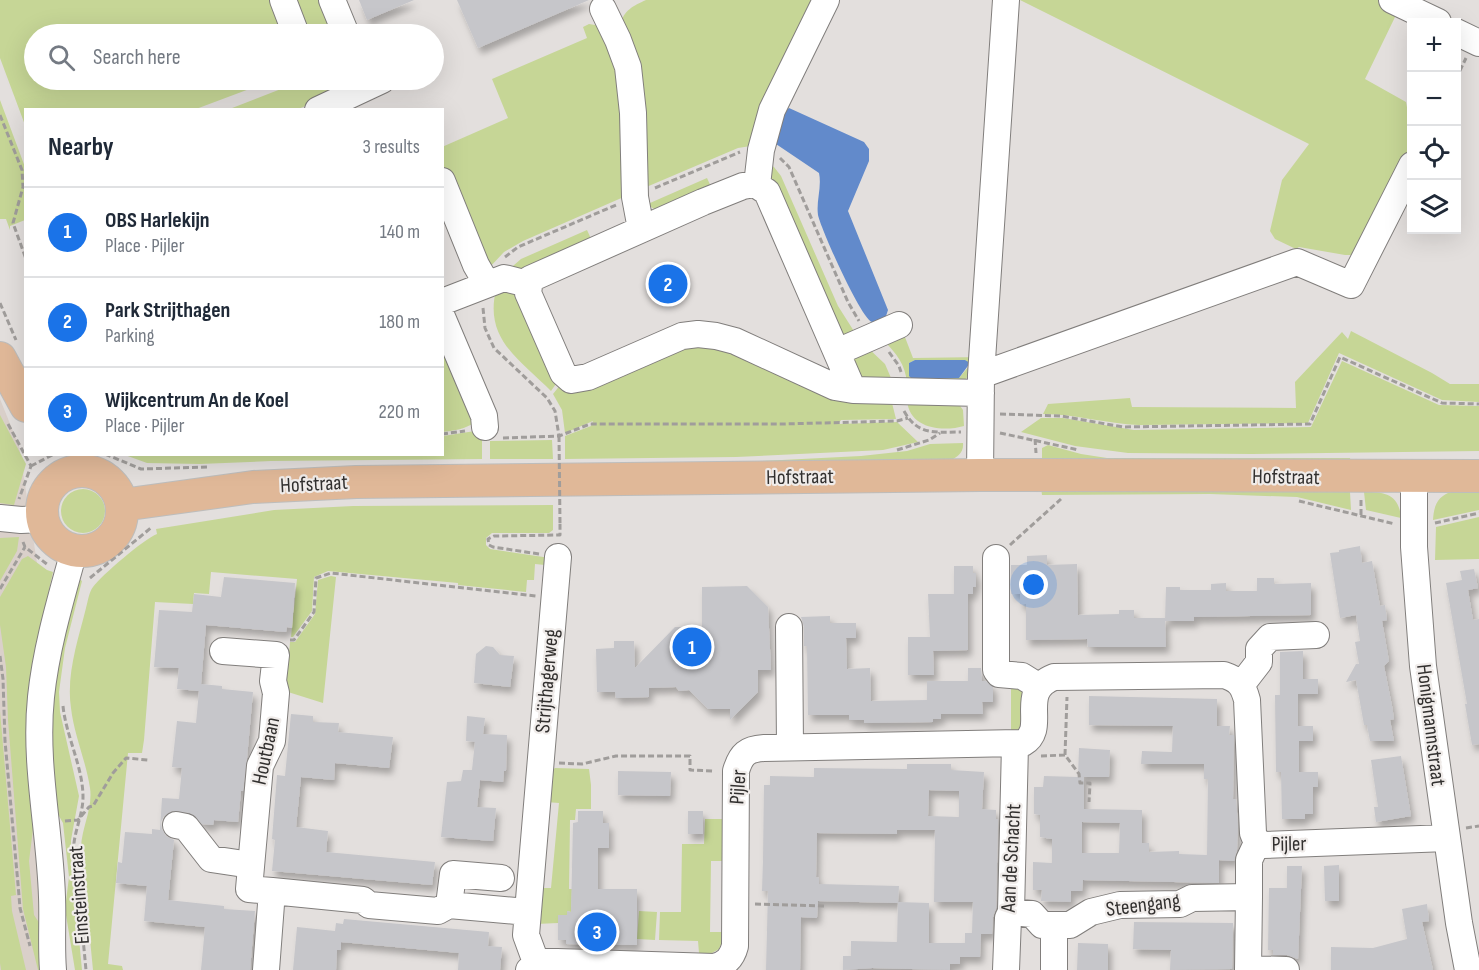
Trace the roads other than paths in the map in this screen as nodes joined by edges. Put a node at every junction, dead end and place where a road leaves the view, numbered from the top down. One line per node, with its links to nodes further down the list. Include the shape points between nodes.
1 (283, 0): 8 (street)
2 (332, 0): 9 (street)
3 (826, 0): 15 (street, via 772,110)
4 (1392, 0): 7 (street)
5 (1004, 1): 26 (street)
6 (603, 9): 17 (street, via 628,67 635,197)
7 (1430, 18)
8 (292, 24)
9 (342, 24)
10 (1461, 34): 11 (street)
11 (1479, 43)
12 (356, 90): 13 (street)
13 (322, 108)
14 (1407, 175): 26 (street, via 1351,285 1297,262 1032,357)
15 (757, 185): 17 (street, via 743,186); 24 (street, via 767,192)
16 (444, 186): 18 (street)
17 (641, 229): 19 (street, via 536,275)
18 (487, 284): 19 (street, via 504,278); 20 (street)
19 (528, 284): 25 (street, via 528,293 563,373 571,380 588,377 682,336 698,334 735,341 835,387)
20 (444, 301)
21 (444, 322): 28 (street, via 484,416)
22 (899, 325): 24 (street)
23 (10, 352): 27 (main road)
24 (837, 352): 25 (street)
25 (853, 390): 26 (street)
26 (981, 394): 30 (street)
27 (19, 418)
28 (485, 427)
29 (50, 461): 33 (main road, via 74,472 95,473 113,485); 35 (main road, via 56,481 43,502)
30 (980, 475): 32 (main road, Hofstraat); 33 (main road, Hofstraat, via 316,483 253,487)
31 (1479, 476): 32 (main road, Hofstraat)
32 (1414, 477): 47 (street, Honigmannstraat, via 1414,547 1423,666)
33 (122, 505): 38 (main road, via 120,527 106,544 86,551)
34 (0, 518): 35 (street)
35 (43, 519): 38 (main road, via 52,537)
36 (558, 557): 55 (street, Strijthagerweg)
37 (996, 558): 43 (street, via 996,670 999,674 1022,676)
38 (82, 564): 52 (street, Einsteinstraat, via 50,649 41,697 39,744)
39 (789, 627): 44 (street)
40 (1316, 636): 42 (street, via 1270,637 1259,650 1259,662)
41 (223, 651): 49 (street, Houtbaan, via 276,655 272,741 260,766)
42 (1242, 684): 43 (street, via 1224,675 1054,676); 48 (street, Pijler, via 1247,700 1253,833)
43 (1038, 686): 45 (street, via 1033,734)
44 (790, 747): 45 (street, Pijler); 58 (street, Pijler, via 752,749 740,759 736,771 735,903 733,953 729,960 714,967 557,962)
45 (1015, 751): 56 (street, Aan de Schacht)
46 (176, 825): 49 (street, via 186,827 211,859)
47 (1446, 838): 48 (street, Pijler, via 1270,846); 66 (street, Honigmannstraat)
48 (1257, 843): 53 (street, via 1249,860)
49 (251, 865): 51 (street, Houtbaan, via 249,889)
50 (501, 878): 54 (street, via 453,874)
51 (272, 891): 54 (street, Houtbaan, via 438,911); 61 (street)
52 (52, 897): 59 (street, Einsteinstraat); 60 (street, Einsteinstraat)
53 (1249, 897): 57 (street, Steengang, via 1120,905 1091,912 1070,925); 64 (street)
54 (449, 905): 55 (street, Houtbaan)
55 (527, 912): 58 (street, Strijthagerweg, via 526,935)
56 (1011, 912): 57 (street, via 1032,914 1042,925); 62 (street, Aan de Schacht)
57 (1054, 926): 63 (street)
58 (533, 967)
59 (53, 970)
60 (71, 970)
61 (266, 970)
62 (1006, 970)
63 (1054, 970)
64 (1248, 970): 65 (street)
65 (1286, 970)
66 (1468, 970)

